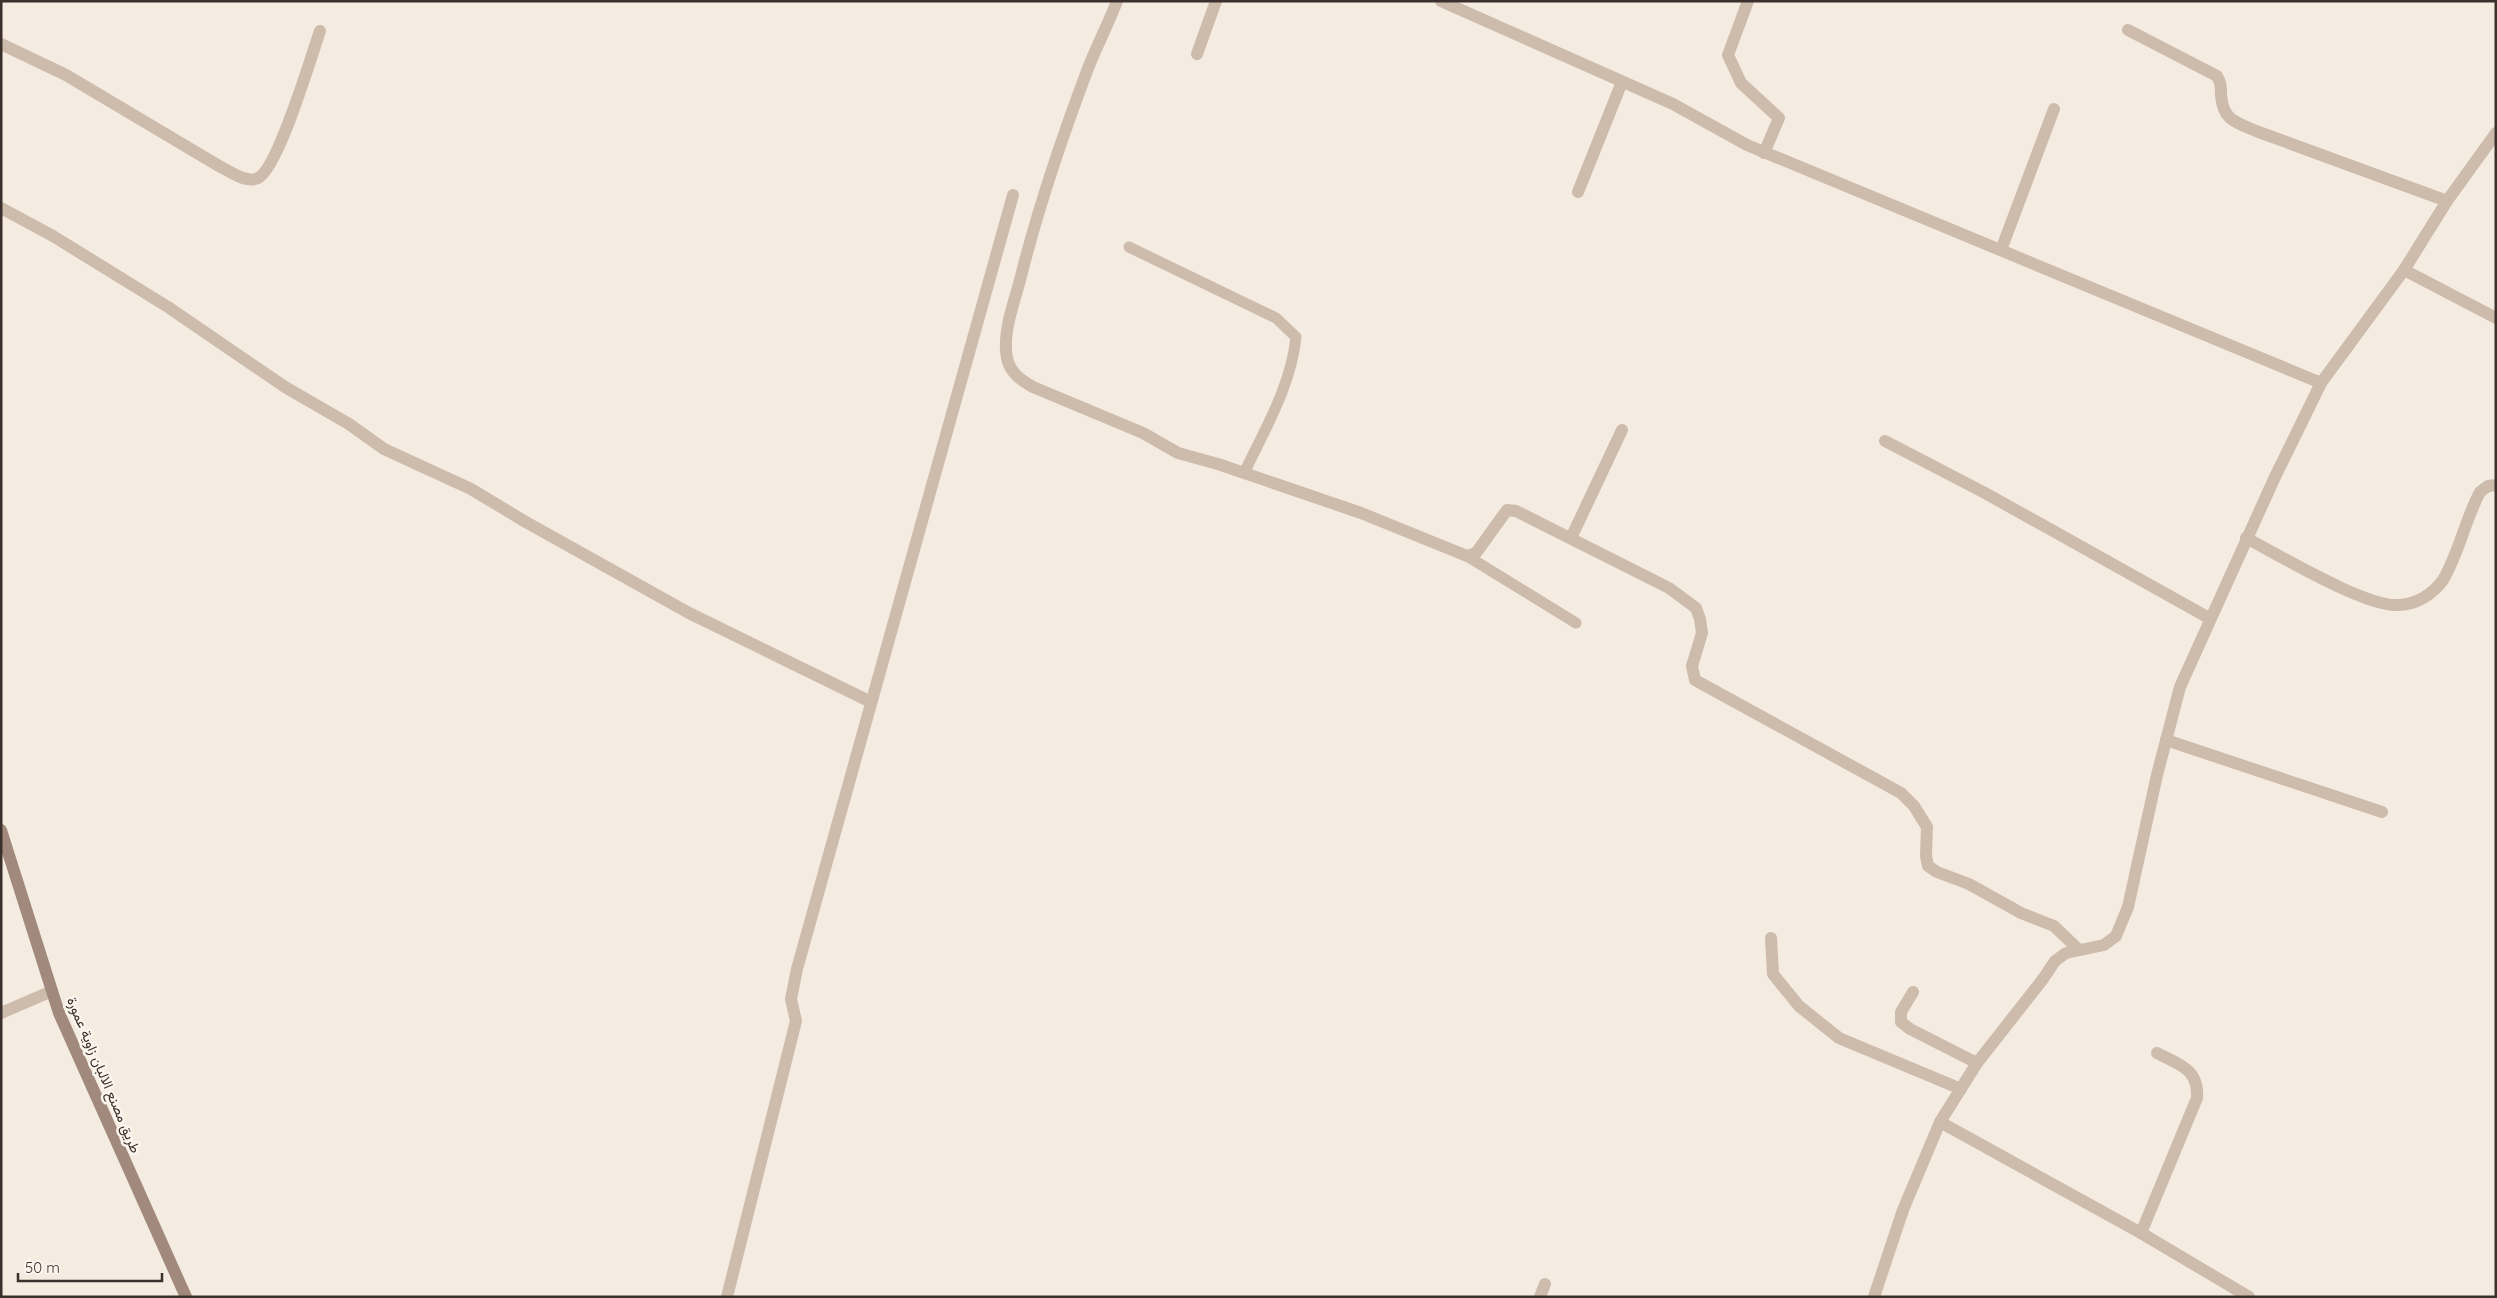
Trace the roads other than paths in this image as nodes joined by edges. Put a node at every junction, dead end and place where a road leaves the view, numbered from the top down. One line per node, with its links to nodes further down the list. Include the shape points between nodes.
1 (1117, 1): 24 (street, via 1087,71 1039,207 1008,328 1007,357 1011,370 1033,388 1143,433 1178,453)
2 (1216, 1): 8 (street)
3 (1441, 1): 9 (street)
4 (1748, 1): 12 (street, via 1728,55 1741,84 1779,118)
5 (2128, 30): 15 (street, via 2217,76 2221,82 2225,113 2231,120)
6 (320, 31): 7 (street, via 274,160 260,178 252,180 220,166 66,75)
7 (1, 44)
8 (1197, 54)
9 (1622, 82): 12 (street, via 1673,104); 13 (street)
10 (2054, 109): 18 (street)
11 (2496, 133): 15 (street)
12 (1764, 153): 18 (street)
13 (1578, 192)
14 (1013, 195): 31 (street)
15 (2447, 201): 19 (street)
16 (1, 208): 31 (street, via 168,307 384,449 471,489 689,613)
17 (1128, 247): 24 (lane, via 1276,318 1296,337 1287,382)
18 (2001, 250): 21 (street)
19 (2404, 270): 20 (street); 21 (street)
20 (2496, 318)
21 (2321, 383): 27 (street)
22 (1622, 430): 26 (street)
23 (1885, 441): 29 (street)
24 (1244, 473): 28 (street, via 1362,513)
25 (2496, 485): 27 (street, via 2480,492 2443,579 2432,593 2399,606 2357,595)
26 (1572, 538): 28 (street, via 1516,511 1507,510 1476,553); 36 (street, via 1669,588 1696,608 1702,633 1692,666 1695,680 1701,685 1901,793 1918,811 1926,827 1928,866 2054,926)
27 (2246, 538): 29 (street)
28 (1467, 556): 30 (lane)
29 (2209, 618): 32 (street, via 2180,686)
30 (1576, 623)
31 (871, 702): 47 (street, via 797,969 791,999 796,1021)
32 (2166, 740): 33 (street); 36 (street, via 2128,906 2116,936 2104,945)
33 (2382, 812)
34 (1, 830): 37 (main road, طريق مصنع الالبان زاوية عمورة)
35 (1771, 938): 42 (street, via 1773,974 1799,1006 1839,1038)
36 (2078, 949): 41 (street, via 2066,952 2055,961)
37 (52, 991): 39 (street); 46 (main road, طريق مصنع الالبان زاوية عمورة)
38 (1913, 992): 41 (street, via 1901,1012 1901,1022)
39 (1, 1013)
40 (2157, 1053): 44 (street, via 2194,1076 2198,1085 2197,1098)
41 (1977, 1062): 42 (street)
42 (1961, 1089): 43 (street)
43 (1940, 1122): 44 (street); 49 (street, via 1903,1210)
44 (2141, 1233): 50 (street)
45 (1545, 1284): 48 (street)
46 (186, 1297)
47 (727, 1297)
48 (1540, 1297)
49 (1874, 1297)
50 (2249, 1297)

